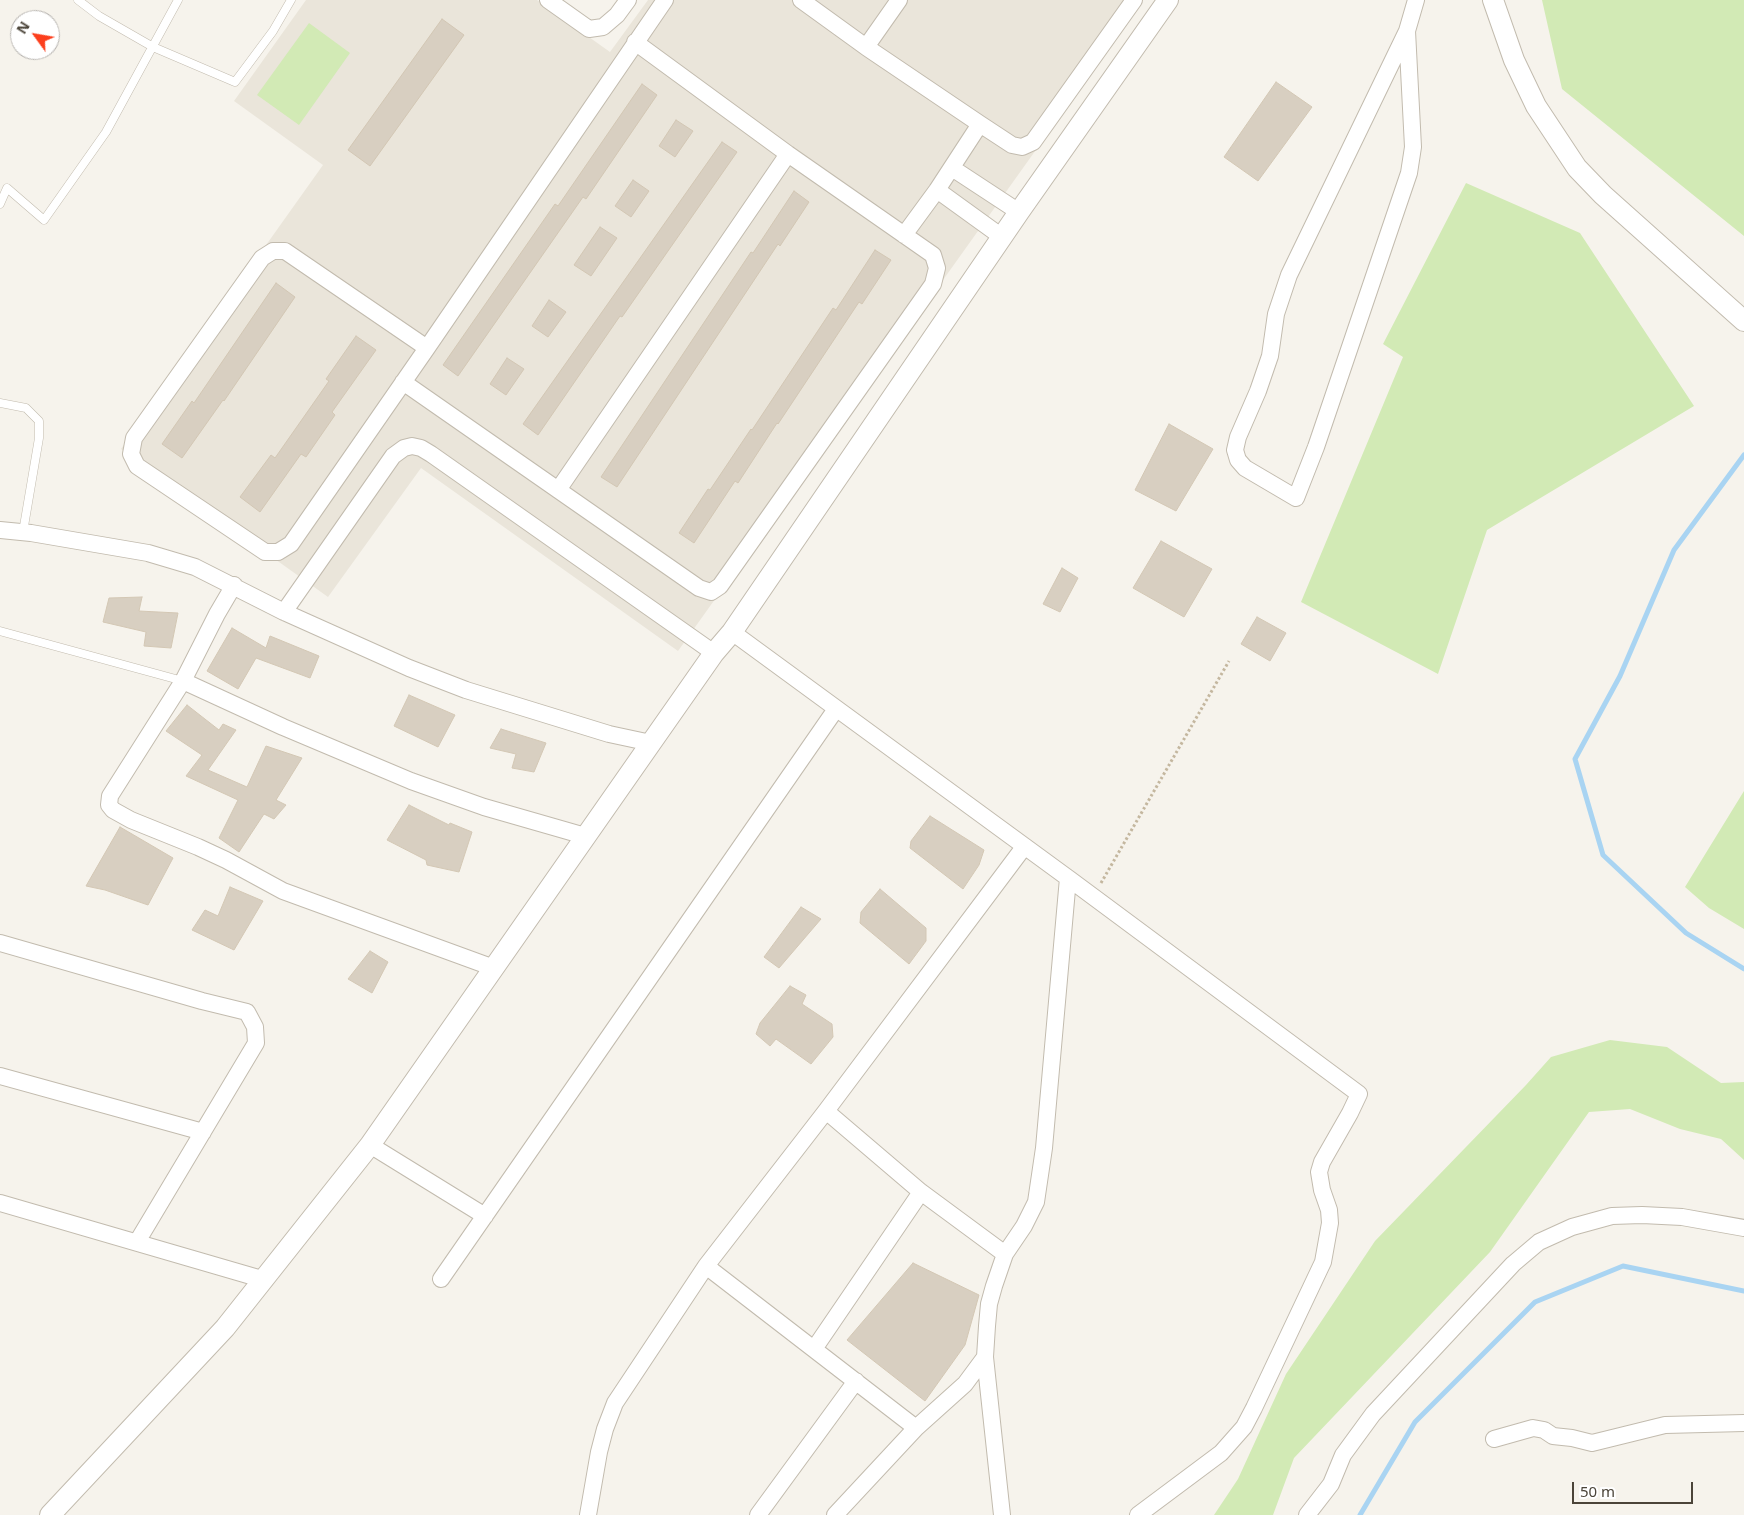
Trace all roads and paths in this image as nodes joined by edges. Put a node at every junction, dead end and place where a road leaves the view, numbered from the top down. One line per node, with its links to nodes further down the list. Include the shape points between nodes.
1 (78, 0): 15 (lane)
2 (178, 0): 15 (lane)
3 (291, 0): 15 (lane, via 273,31 235,82)
4 (548, 0): 5 (street, via 589,29 603,27)
5 (628, 0)
6 (665, 0): 14 (street)
7 (801, 0): 16 (street)
8 (899, 0): 16 (street)
9 (1134, 0): 17 (street, via 1034,142 1022,147 1012,145)
10 (1168, 0): 24 (street)
11 (1416, 0): 13 (street)
12 (1493, 0): 27 (street, via 1514,60 1536,106 1577,168)
13 (1407, 31): 13 (street, via 1289,275 1276,314 1270,356 1238,437 1235,450 1245,468 1296,498 1409,173 1413,147)
14 (635, 42): 18 (street); 28 (street)
15 (153, 47): 21 (lane, via 106,132 44,220)
16 (866, 47): 17 (street)
17 (980, 124): 19 (street)
18 (788, 154): 25 (street); 31 (street)
19 (952, 168): 22 (street); 24 (street)
20 (0, 182): 21 (lane)
21 (7, 188): 23 (lane)
22 (937, 190): 25 (street); 26 (street)
23 (0, 204)
24 (1019, 212): 26 (street)
25 (904, 234): 31 (street, via 933,255 937,268 933,284 720,586 711,592 699,588)
26 (1002, 238): 37 (street)
27 (1744, 321)
28 (427, 348): 29 (street); 29 (street, via 285,251 273,251 262,258 134,438 131,454 137,466 265,552 278,552 291,544)
29 (403, 382): 31 (street)
30 (0, 403): 33 (lane, via 26,408 39,421)
31 (558, 490)
32 (0, 530): 33 (street)
33 (23, 532): 34 (street, via 148,553 195,567)
34 (234, 586): 35 (street); 40 (street)
35 (284, 612): 38 (street, via 393,456 412,446 431,454); 42 (street, via 466,690 608,734)
36 (0, 631): 40 (lane)
37 (732, 632): 38 (street); 41 (street)
38 (714, 654): 42 (street)
39 (1229, 661): 46 (path)
40 (183, 680): 43 (street, via 283,727 411,780 484,807); 48 (street, via 110,796 109,805 113,810 226,860 283,891)
41 (836, 709): 44 (street); 55 (street)
42 (651, 743): 43 (street)
43 (586, 836): 48 (street)
44 (1024, 847): 45 (street); 50 (street)
45 (1068, 878): 46 (street); 58 (street, via 1044,1148 1036,1202)
46 (1093, 897): 73 (street, via 1359,1094 1319,1172 1330,1223 1323,1262 1254,1408 1244,1427 1221,1452)
47 (0, 943): 51 (street, via 247,1012 255,1028 256,1043)
48 (494, 968): 52 (street)
49 (0, 1076): 51 (street)
50 (826, 1110): 53 (street); 59 (street)
51 (203, 1132): 57 (street)
52 (370, 1145): 55 (street); 61 (street)
53 (921, 1192): 58 (street); 62 (street)
54 (0, 1203): 57 (street)
55 (485, 1216): 60 (street)
56 (1744, 1228): 74 (street, via 1682,1217 1612,1216 1572,1227 1538,1242 1513,1264 1373,1414 1343,1455 1331,1484)
57 (137, 1242): 61 (street)
58 (1005, 1254): 63 (street, via 989,1304)
59 (706, 1266): 62 (street); 69 (street, via 615,1402 604,1430)
60 (441, 1279)
61 (264, 1280): 68 (street, via 225,1328)
62 (814, 1349): 64 (street)
63 (985, 1357): 66 (street, via 965,1384); 72 (street)
64 (856, 1381): 66 (street); 70 (street)
65 (1744, 1423): 67 (street, via 1666,1425 1592,1443 1552,1436 1533,1428)
66 (916, 1428): 71 (street)
67 (1494, 1439)
68 (50, 1515)
69 (588, 1515)
70 (758, 1515)
71 (835, 1515)
72 (1002, 1515)
73 (1138, 1515)
74 (1307, 1515)

